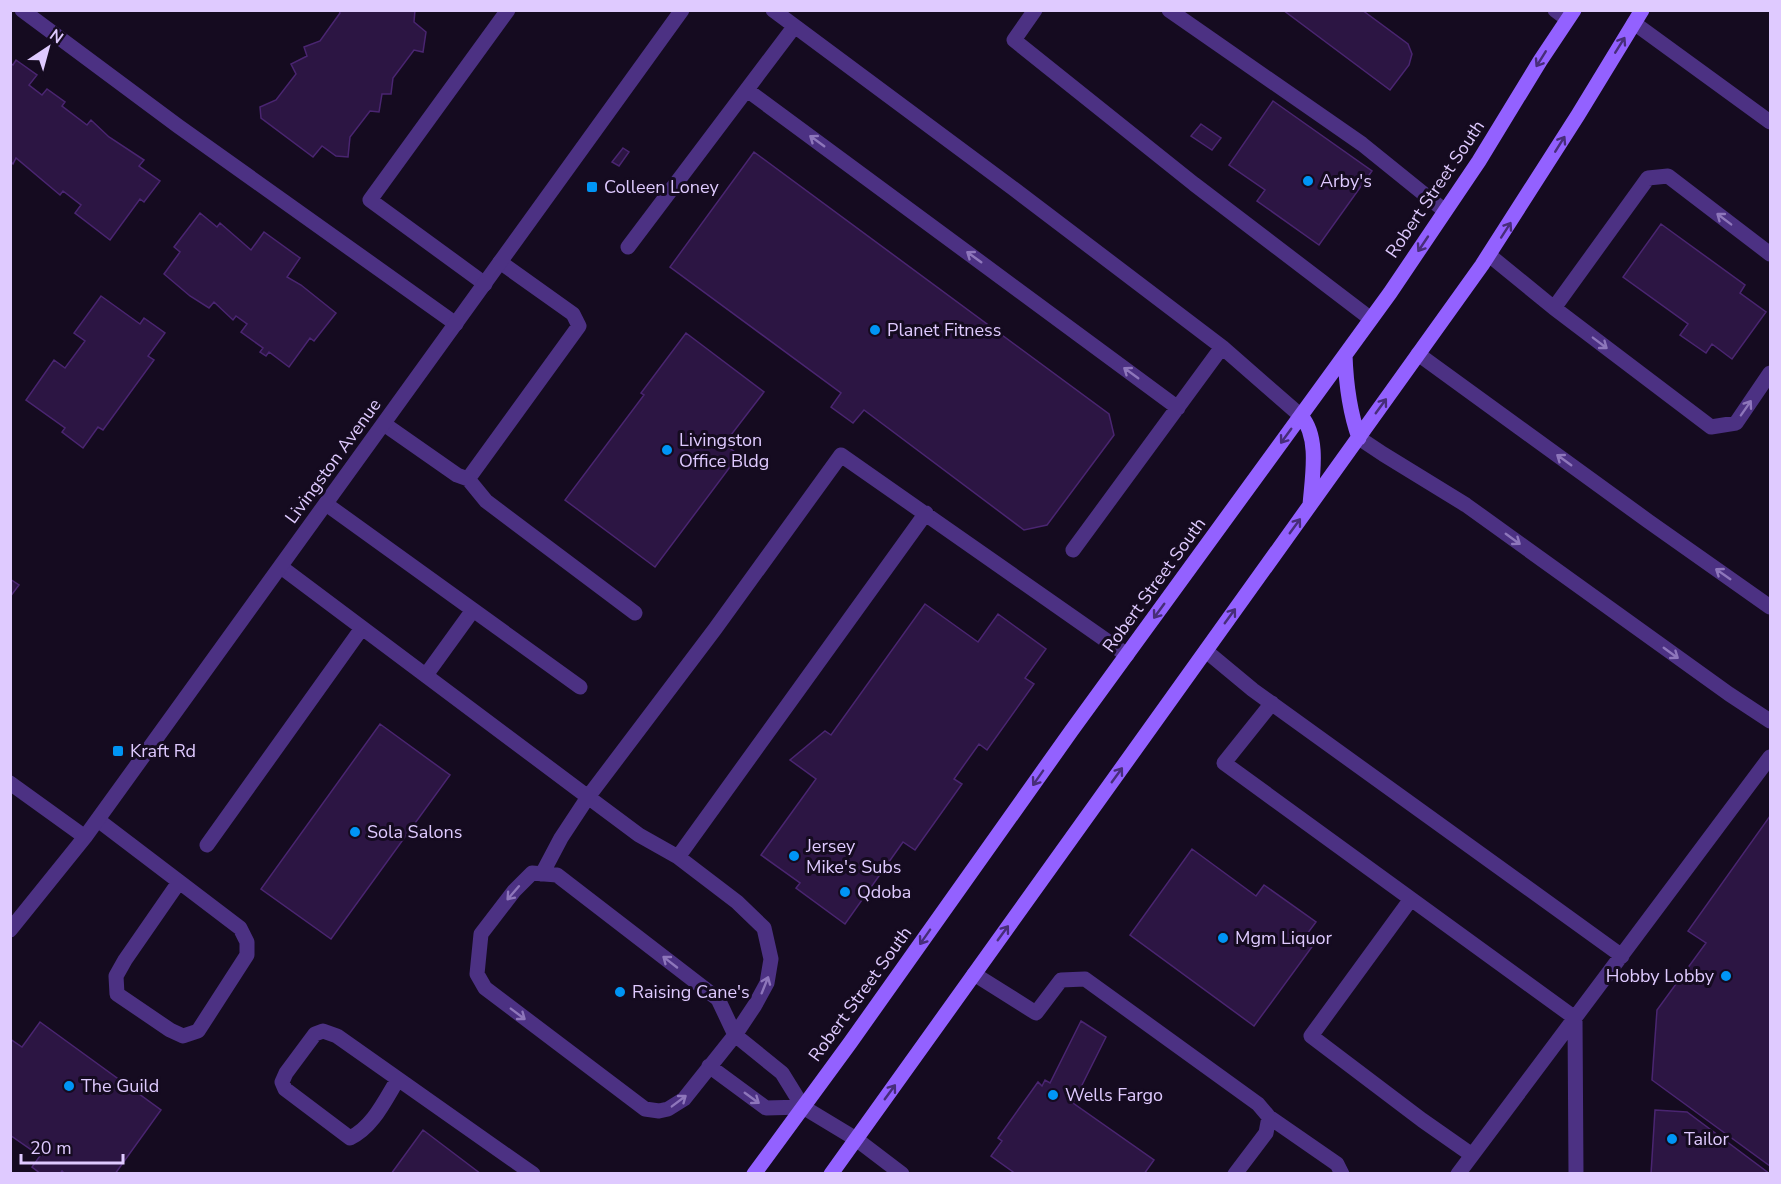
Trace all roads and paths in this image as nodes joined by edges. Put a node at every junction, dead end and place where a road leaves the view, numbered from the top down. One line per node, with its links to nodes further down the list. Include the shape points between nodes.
1 (22, 10): 20 (street)
2 (508, 10): 17 (street, via 370,200)
3 (682, 10): 16 (street, Livingston Avenue)
4 (773, 10): 9 (street)
5 (1035, 10): 19 (street, via 1014,40)
6 (1170, 10): 12 (street, via 1362,144)
7 (1565, 13): 12 (main road, Robert Street South, one-way to 12, via 1540,61)
8 (1638, 17): 11 (street); 15 (main road, one-way to 8)
9 (794, 27): 10 (street); 21 (street)
10 (747, 90): 13 (street); 25 (street, one-way to 10)
11 (1770, 122)
12 (1445, 211): 19 (main road, Robert Street South, one-way to 19)
13 (628, 247)
14 (1770, 254): 18 (street, one-way to 18, via 1668,176 1648,178)
15 (1489, 255): 18 (street); 22 (main road)
16 (500, 262): 17 (street, Livingston Avenue); 29 (street, via 573,314 579,326)
17 (485, 284): 20 (street, Livingston Avenue)
18 (1554, 308): 24 (street, one-way to 24, via 1712,427 1736,423)
19 (1371, 319): 23 (main road, Robert Street South)
20 (456, 324): 27 (street, Livingston Avenue)
21 (1222, 348): 25 (street); 26 (street)
22 (1418, 354): 28 (main road, one-way to 22); 35 (street, one-way to 22)
23 (1345, 355): 26 (main road, Robert Street South); 28 (main road, via 1346,386)
24 (1770, 373)
25 (1178, 408): 33 (street)
26 (1301, 416): 31 (main road, via 1312,434); 40 (main road, Robert Street South, one-way to 40)
27 (384, 424): 29 (street, via 457,475); 30 (street, Livingston Avenue)
28 (1359, 438): 31 (main road); 44 (street, one-way to 44, via 1466,505)
29 (468, 478): 37 (street, via 486,501)
30 (326, 504): 34 (street, Livingston Avenue); 36 (street)
31 (1310, 505): 39 (main road, one-way to 31)
32 (926, 513): 40 (street); 47 (street, via 841,455); 51 (street)
33 (1073, 550)
34 (281, 567): 38 (street); 48 (street, Livingston Avenue)
35 (1770, 607)
36 (473, 610): 41 (street); 42 (street)
37 (635, 613)
38 (362, 628): 41 (street); 50 (street)
39 (1206, 651): 43 (street); 57 (main road, one-way to 39)
40 (1127, 655): 62 (main road, Robert Street South, one-way to 62)
41 (426, 675): 47 (street)
42 (580, 687)
43 (1272, 703): 54 (street, via 1224,763); 56 (street)
44 (1770, 721)
45 (1770, 757): 56 (street)
46 (10, 783): 49 (street)
47 (588, 797): 51 (street, via 639,836); 52 (street)
48 (98, 820): 49 (street, Livingston Avenue); 53 (street)
49 (85, 837): 55 (street, Livingston Avenue)
50 (207, 845)
51 (678, 858): 59 (street, one-way to 51, via 767,982 771,960 764,928 737,902)
52 (542, 874): 59 (street, one-way to 52, via 718,999 557,875); 60 (street, one-way to 60, via 532,873 481,934 477,974 485,988 645,1108 668,1109 684,1099)
53 (179, 882): 53 (street, via 240,928 247,942 247,954 198,1031 183,1036 117,994 116,976)
54 (1411, 900): 58 (street); 65 (street, via 1311,1036)
55 (10, 930)
56 (1622, 956): 58 (street)
57 (974, 974): 63 (street, via 1036,1013 1061,980 1084,979 1258,1104); 64 (main road, one-way to 57)
58 (1575, 1018): 65 (street); 73 (street)
59 (735, 1035): 60 (street); 62 (street, via 782,1073)
60 (709, 1066): 62 (street, one-way to 62, via 766,1108)
61 (398, 1079): 61 (street, via 337,1036 323,1031 315,1034 282,1082 285,1089 350,1138 369,1125); 66 (street)
62 (802, 1107): 64 (street); 67 (main road, Robert Street South)
63 (1269, 1117): 70 (street, via 1266,1132); 71 (street, via 1337,1164)
64 (856, 1139): 68 (main road); 69 (street)
65 (1472, 1155): 72 (street)
66 (533, 1173)
67 (754, 1173)
68 (831, 1173)
69 (902, 1173)
70 (1235, 1173)
71 (1342, 1173)
72 (1458, 1173)
73 (1576, 1173)

